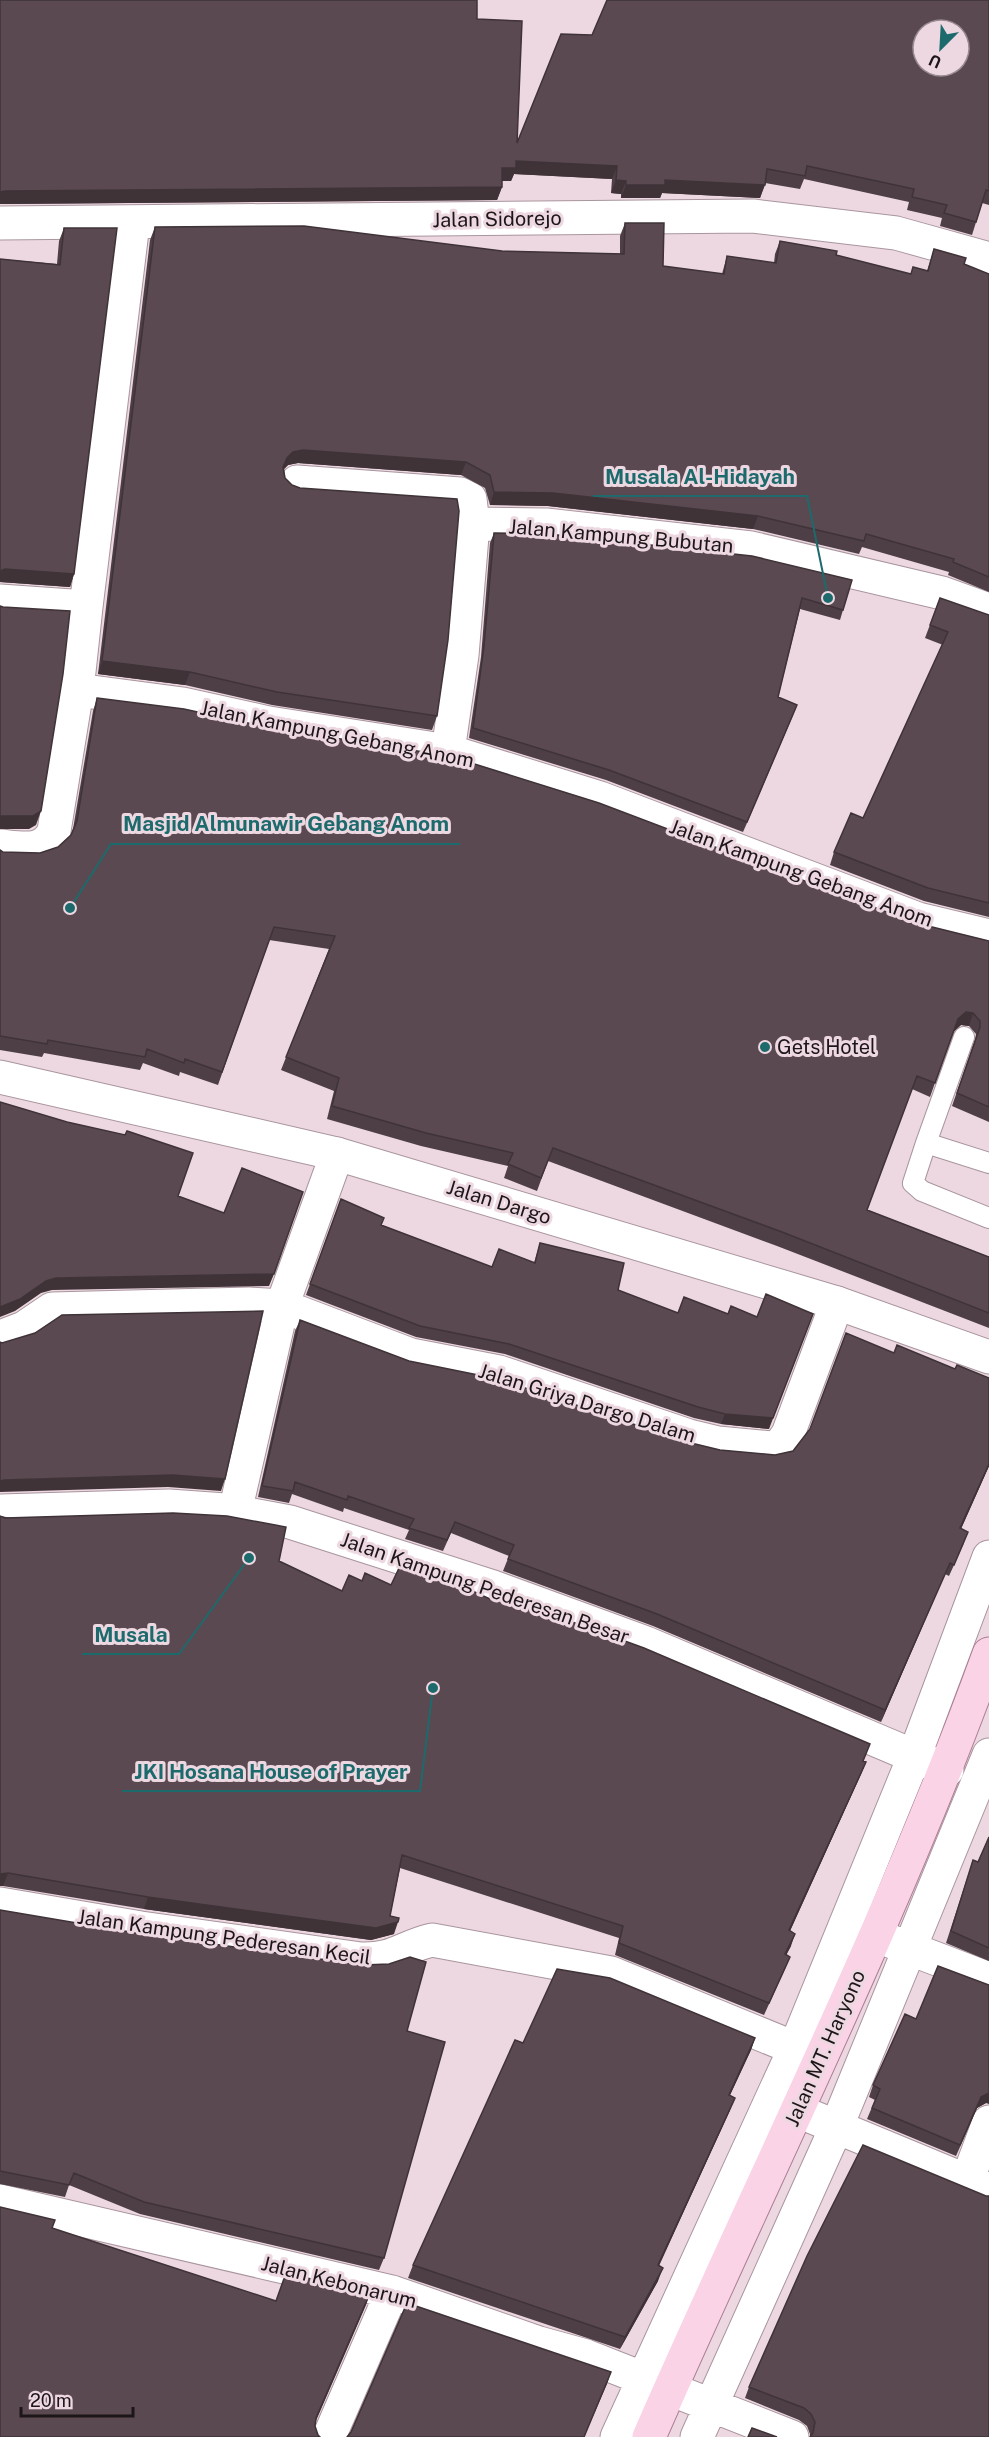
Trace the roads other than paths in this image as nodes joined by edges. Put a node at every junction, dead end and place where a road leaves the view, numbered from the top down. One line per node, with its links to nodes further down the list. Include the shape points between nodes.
1 (133, 223): 2 (street, Jalan Sidorejo); 3 (street, Jalan Sidorejo, via 753,216 896,233); 7 (street)
2 (0, 224)
3 (989, 259)
4 (297, 482): 5 (street, via 460,494 470,499)
5 (473, 524): 8 (street, Jalan Kampung Bubutan, via 546,525 751,548 942,593); 10 (street, via 462,655)
6 (0, 601): 7 (street)
7 (86, 607): 9 (street)
8 (989, 610)
9 (77, 690): 10 (street, Jalan Kampung Gebang Anom, via 183,704 269,723); 11 (street, via 54,831 39,848)
10 (448, 751): 12 (street, Jalan Kampung Gebang Anom, via 600,798 918,919)
11 (0, 846)
12 (989, 936)
13 (964, 1037): 15 (lane)
14 (0, 1077): 16 (street, Jalan Dargo)
15 (926, 1143): 17 (lane); 18 (lane, via 913,1183 922,1191)
16 (337, 1154): 19 (street, Jalan Dargo); 20 (street)
17 (989, 1163)
18 (989, 1218)
19 (837, 1303): 20 (street, Jalan Griya Dargo Dalam, via 788,1434 779,1447 772,1448 689,1436 500,1372 411,1355); 22 (street, Jalan Dargo)
20 (282, 1306): 21 (street, Jalan Griya Dargo Dalam, via 52,1309 24,1328); 24 (street)
21 (0, 1337)
22 (989, 1357)
23 (0, 1511): 24 (street, Jalan Kampung Pederesan Besar, via 169,1506)
24 (235, 1512): 28 (street, Jalan Kampung Pederesan Besar, via 290,1522 493,1587 646,1643)
25 (989, 1557): 28 (street)
26 (989, 1654): 29 (main road, Jalan MT. Haryono)
27 (989, 1755): 32 (street)
28 (914, 1757): 29 (street, Jalan Kampung Pederesan Besar); 34 (street)
29 (947, 1770): 31 (main road, Jalan MT. Haryono)
30 (0, 1904): 34 (street, Jalan Kampung Pederesan Kecil, via 361,1959 390,1958 432,1940 611,1973)
31 (875, 1935): 32 (street); 34 (main road, Jalan MT. Haryono)
32 (910, 1949): 33 (street); 37 (street)
33 (989, 1979)
34 (808, 2054): 35 (main road, Jalan MT. Haryono); 41 (street)
35 (798, 2111): 37 (street); 41 (main road, Jalan MT. Haryono)
36 (989, 2122): 38 (street)
37 (837, 2128): 38 (street); 42 (street)
38 (978, 2185)
39 (0, 2202): 40 (street, Jalan Kebonarum)
40 (392, 2292): 41 (street, Jalan Kebonarum); 43 (street)
41 (657, 2383): 42 (street, Jalan Kebonarum); 44 (street); 45 (main road, Jalan MT. Haryono)
42 (712, 2403): 46 (street); 47 (street, Jalan Kebonarum)
43 (330, 2437)
44 (616, 2437)
45 (649, 2437)
46 (697, 2437)
47 (792, 2437)

